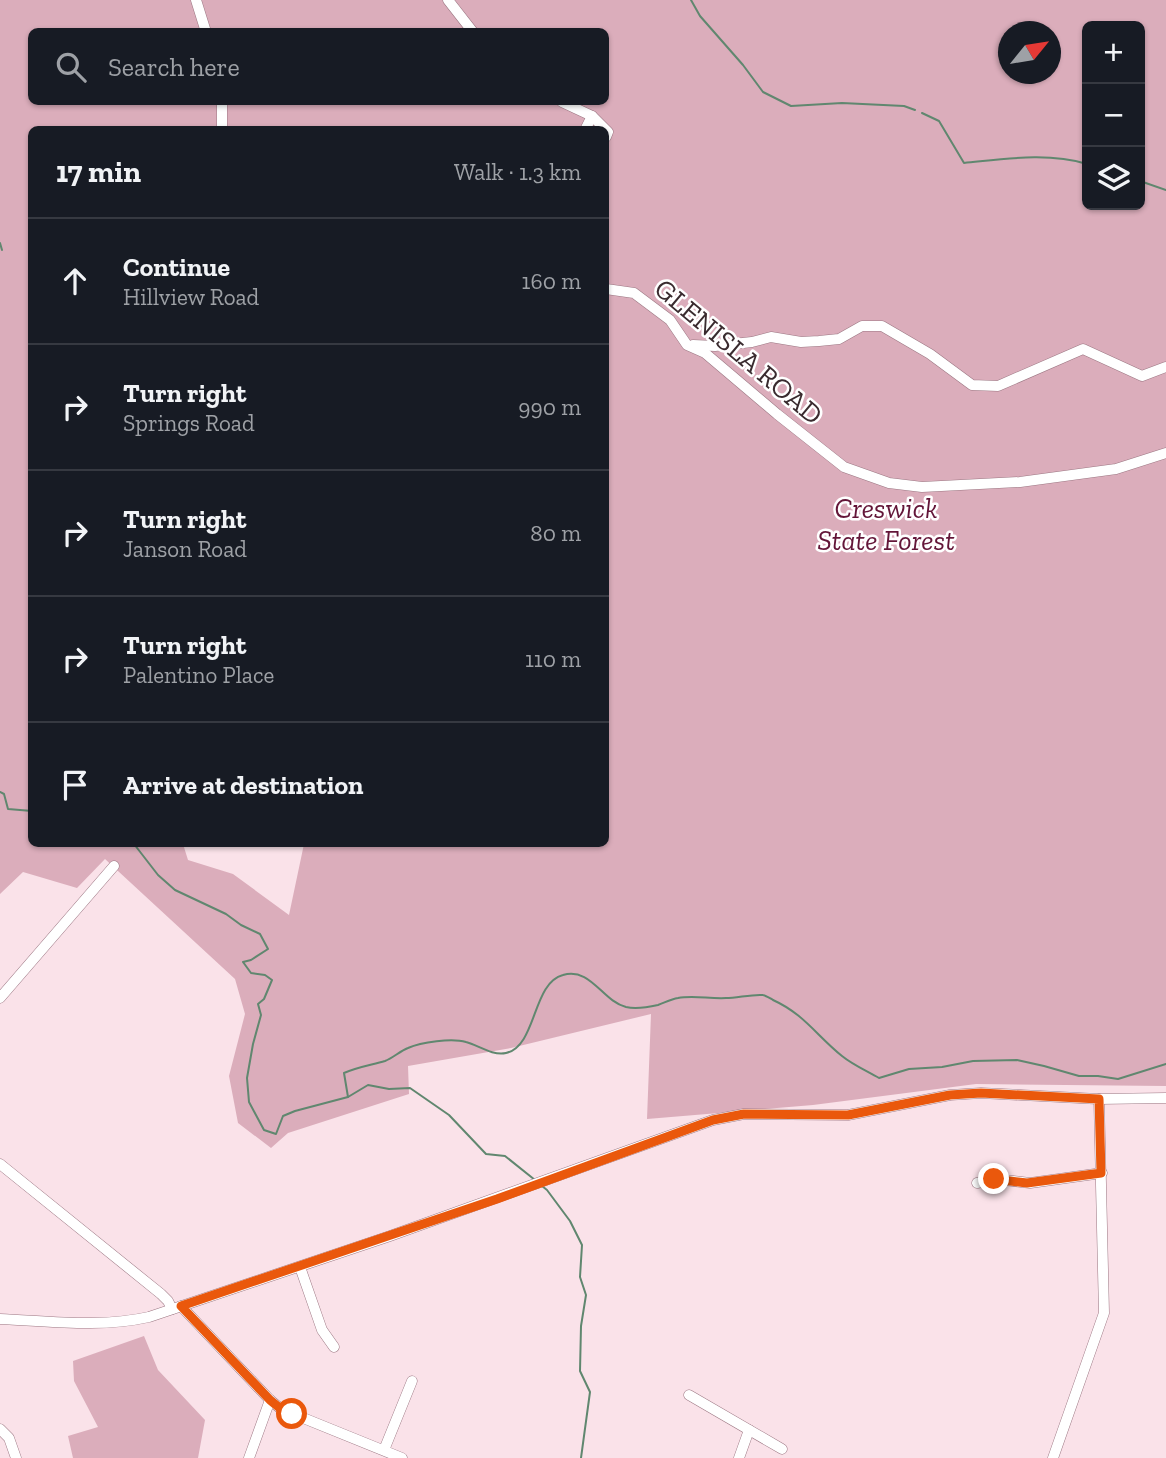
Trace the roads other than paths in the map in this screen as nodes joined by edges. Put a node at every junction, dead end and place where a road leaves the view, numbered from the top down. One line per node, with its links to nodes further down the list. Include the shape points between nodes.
1 (196, 0): 3 (street)
2 (448, 0): 4 (street)
3 (205, 28)
4 (470, 28)
5 (222, 105): 8 (street)
6 (568, 105): 7 (street)
7 (592, 116): 9 (street); 10 (street)
8 (222, 126)
9 (586, 126)
10 (602, 126)
11 (609, 289): 12 (street, GLENISLA ROAD, via 634,293 670,320)
12 (687, 345): 13 (street, via 715,346 771,337 819,341 839,339 862,326 882,326 972,385 998,386 1083,349 1142,376); 14 (street, GLENISLA ROAD, via 705,353 844,467 889,483 922,487 1020,482 1116,469)
13 (1166, 367)
14 (1166, 453)
15 (114, 866): 16 (street)
16 (0, 998)
17 (1166, 1098): 18 (street)
18 (1099, 1099): 20 (street); 22 (street, via 981,1093 848,1115 744,1114 713,1120)
19 (0, 1164): 23 (street)
20 (1101, 1173): 21 (street, via 1027,1183 996,1179); 37 (street, via 1104,1313)
21 (977, 1183)
22 (300, 1267): 23 (street); 25 (street, via 322,1330)
23 (177, 1308): 24 (street, via 119,1323); 28 (street)
24 (0, 1319)
25 (334, 1347)
26 (412, 1381): 32 (street)
27 (689, 1395): 30 (street)
28 (270, 1400): 32 (street, via 292,1414); 34 (street)
29 (0, 1429): 33 (street)
30 (749, 1430): 31 (street); 36 (street)
31 (782, 1449)
32 (384, 1450): 35 (street)
33 (16, 1458)
34 (249, 1458)
35 (402, 1458)
36 (739, 1458)
37 (1054, 1458)

